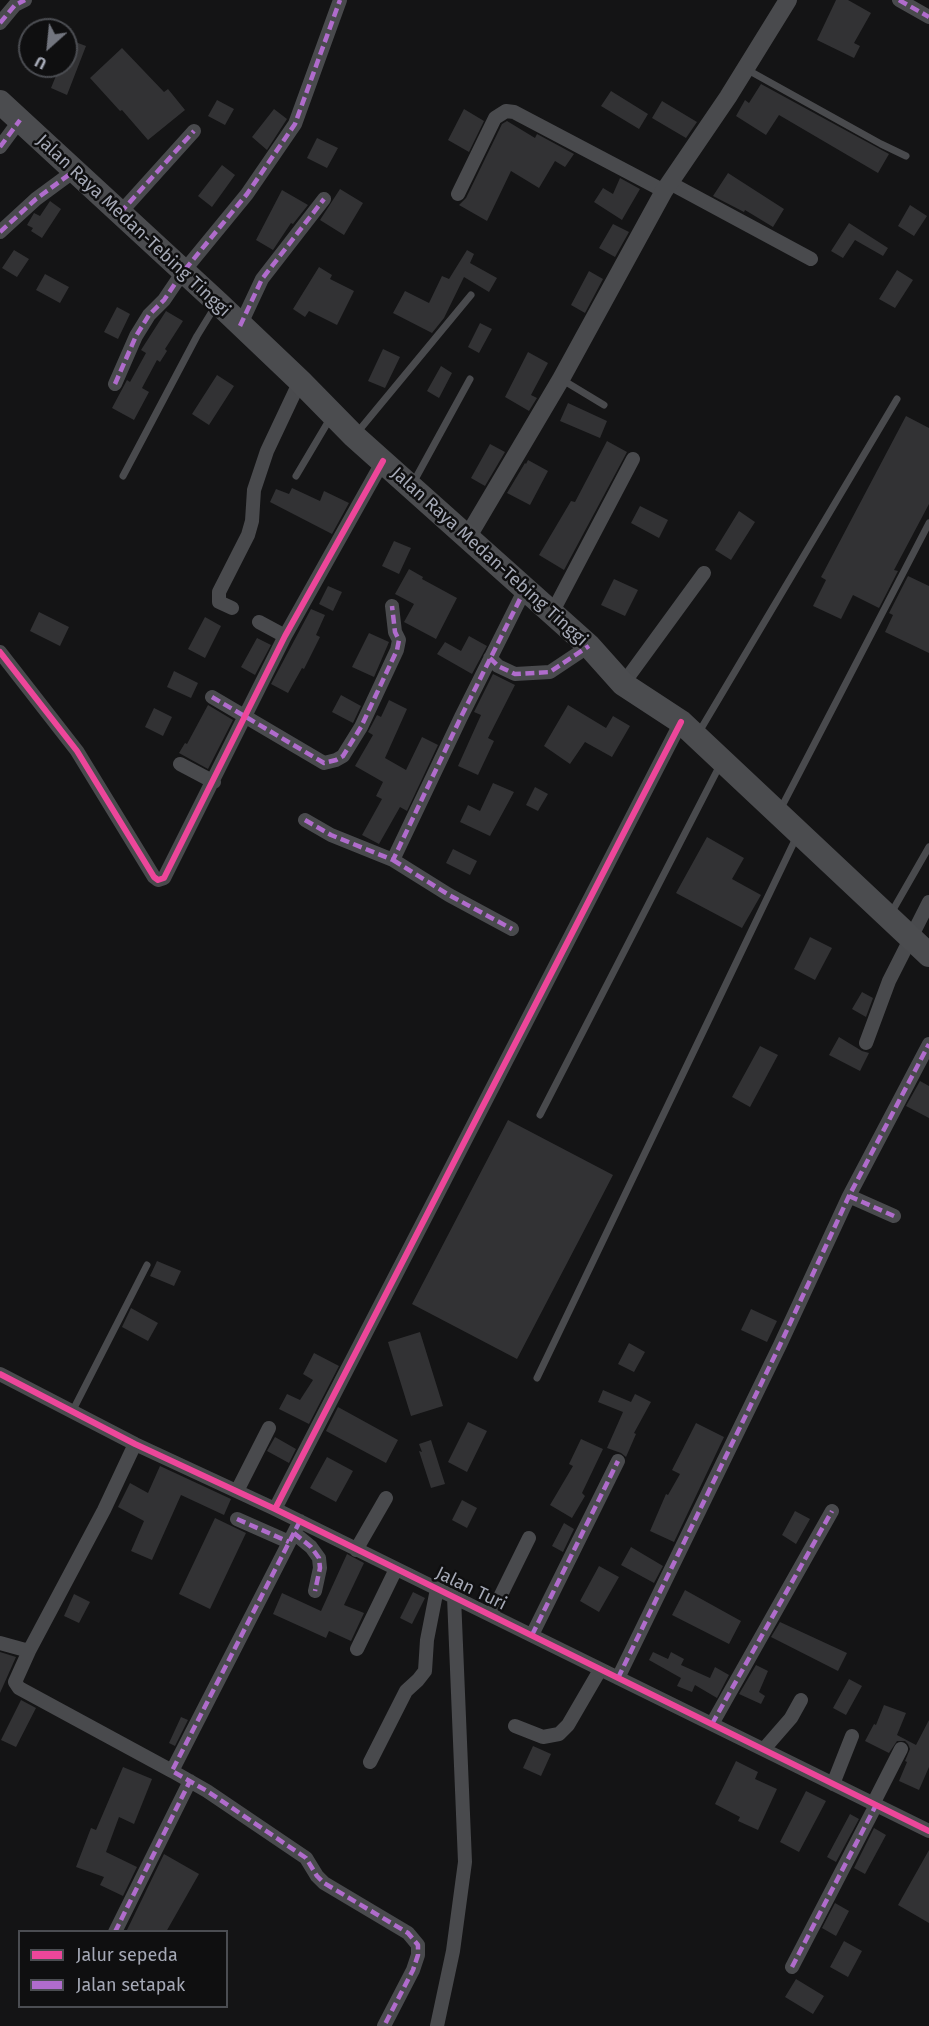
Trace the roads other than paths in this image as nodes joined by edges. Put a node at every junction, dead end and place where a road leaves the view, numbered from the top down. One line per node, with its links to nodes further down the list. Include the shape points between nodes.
1 (25, 0): 6 (street, via 15,5)
2 (340, 0): 20 (street, via 295,124 247,194)
3 (788, 0): 7 (street)
4 (899, 0): 5 (street)
5 (929, 17)
6 (0, 23)
7 (746, 69): 12 (lane); 14 (street)
8 (0, 102): 9 (highway, Jalan Raya Medan-Tebing Tinggi)
9 (20, 120): 11 (street); 13 (highway, Jalan Raya Medan-Tebing Tinggi)
10 (194, 131): 17 (street)
11 (0, 147)
12 (906, 156)
13 (74, 171): 17 (highway, Jalan Raya Medan-Tebing Tinggi); 18 (street, via 36,198)
14 (667, 187): 15 (street, via 506,111 495,118); 19 (street); 24 (street)
15 (458, 194)
16 (324, 199): 23 (street, via 262,279)
17 (120, 213): 20 (highway, Jalan Raya Medan-Tebing Tinggi)
18 (0, 232)
19 (811, 260)
20 (183, 272): 22 (highway, Jalan Raya Medan-Tebing Tinggi); 27 (street, via 136,336)
21 (471, 295): 31 (lane)
22 (218, 303): 23 (highway, Jalan Raya Medan-Tebing Tinggi); 34 (lane)
23 (240, 326): 26 (highway, Jalan Raya Medan-Tebing Tinggi)
24 (561, 379): 29 (lane); 38 (street)
25 (470, 380): 36 (lane)
26 (300, 381): 30 (highway, Jalan Raya Medan-Tebing Tinggi); 42 (street, via 267,451 254,490 248,535 219,592 219,602)
27 (115, 384)
28 (897, 399): 52 (lane)
29 (604, 405)
30 (332, 415): 31 (highway, Jalan Raya Medan-Tebing Tinggi); 35 (lane)
31 (354, 436): 33 (highway, Jalan Raya Medan-Tebing Tinggi)
32 (633, 459): 43 (street)
33 (383, 461): 36 (highway, Jalan Raya Medan-Tebing Tinggi); 45 (street)
34 (123, 476)
35 (296, 476)
36 (411, 486): 38 (highway, Jalan Raya Medan-Tebing Tinggi)
37 (929, 523): 56 (lane)
38 (467, 538): 40 (highway, Jalan Raya Medan-Tebing Tinggi)
39 (704, 573): 49 (street)
40 (525, 589): 43 (highway, Jalan Raya Medan-Tebing Tinggi); 48 (street)
41 (392, 606): 51 (street, via 399,640 397,650 362,728 342,756 324,763)
42 (232, 608)
43 (552, 613): 46 (highway, Jalan Raya Medan-Tebing Tinggi)
44 (259, 622): 45 (street)
45 (285, 636): 51 (street)
46 (589, 646): 48 (street, via 550,672 515,674); 49 (highway, Jalan Raya Medan-Tebing Tinggi)
47 (0, 652): 55 (street, via 77,751 158,880 164,879)
48 (490, 658): 60 (street)
49 (623, 684): 52 (highway, Jalan Raya Medan-Tebing Tinggi)
50 (212, 697): 51 (street)
51 (245, 716): 55 (street)
52 (689, 729): 53 (highway, Jalan Raya Medan-Tebing Tinggi); 79 (street)
53 (722, 760): 56 (highway, Jalan Raya Medan-Tebing Tinggi); 67 (lane)
54 (180, 764): 55 (street)
55 (214, 782)
56 (779, 812): 58 (highway, Jalan Raya Medan-Tebing Tinggi)
57 (305, 820): 60 (street)
58 (798, 832): 62 (highway, Jalan Raya Medan-Tebing Tinggi); 72 (lane)
59 (929, 848): 62 (lane)
60 (393, 860): 63 (street)
61 (929, 902): 64 (street)
62 (889, 917): 64 (highway, Jalan Raya Medan-Tebing Tinggi)
63 (512, 929)
64 (923, 947): 65 (street, via 889,981)
65 (866, 1043)
66 (929, 1044): 68 (street)
67 (540, 1116)
68 (849, 1196): 69 (street); 95 (street)
69 (894, 1216)
70 (147, 1265): 73 (lane)
71 (0, 1374): 73 (street, Jalan Turi)
72 (537, 1378)
73 (73, 1410): 75 (street, Jalan Turi)
74 (269, 1428): 77 (street)
75 (135, 1444): 77 (street, Jalan Turi); 93 (street)
76 (618, 1461): 90 (street)
77 (237, 1491): 79 (street, Jalan Turi)
78 (386, 1498): 84 (street)
79 (275, 1509): 82 (street, Jalan Turi)
80 (832, 1511): 97 (street)
81 (237, 1519): 82 (street)
82 (294, 1532): 84 (street, Jalan Turi); 87 (street, via 319,1558); 103 (street)
83 (528, 1538): 89 (street)
84 (356, 1550): 85 (street, Jalan Turi)
85 (396, 1569): 86 (street, Jalan Turi); 92 (street)
86 (437, 1589): 88 (street, Jalan Turi); 102 (street, via 425,1671 406,1691)
87 (315, 1591)
88 (454, 1598): 89 (street, Jalan Turi); 111 (street, via 465,1862 453,1951)
89 (491, 1615): 90 (street, Jalan Turi)
90 (532, 1635): 94 (street, Jalan Turi)
91 (0, 1643): 93 (street)
92 (357, 1649)
93 (29, 1651): 103 (street, via 15,1682 19,1688)
94 (600, 1670): 95 (street, Jalan Turi); 98 (street, via 559,1734 543,1737)
95 (618, 1678): 97 (street, Jalan Turi)
96 (801, 1700): 100 (street)
97 (712, 1725): 100 (street, Jalan Turi)
98 (515, 1726)
99 (852, 1736): 105 (street)
100 (764, 1749): 105 (street, Jalan Turi)
101 (901, 1749): 106 (street)
102 (370, 1762)
103 (172, 1771): 104 (street)
104 (190, 1781): 108 (street); 110 (street, via 306,1858 324,1882 408,1933 418,1945 413,1970)
105 (833, 1784): 106 (street, Jalan Turi)
106 (875, 1805): 107 (street, Jalan Turi); 109 (street)
107 (929, 1831)
108 (116, 1930)
109 (792, 1967)
110 (384, 2026)
111 (437, 2026)

